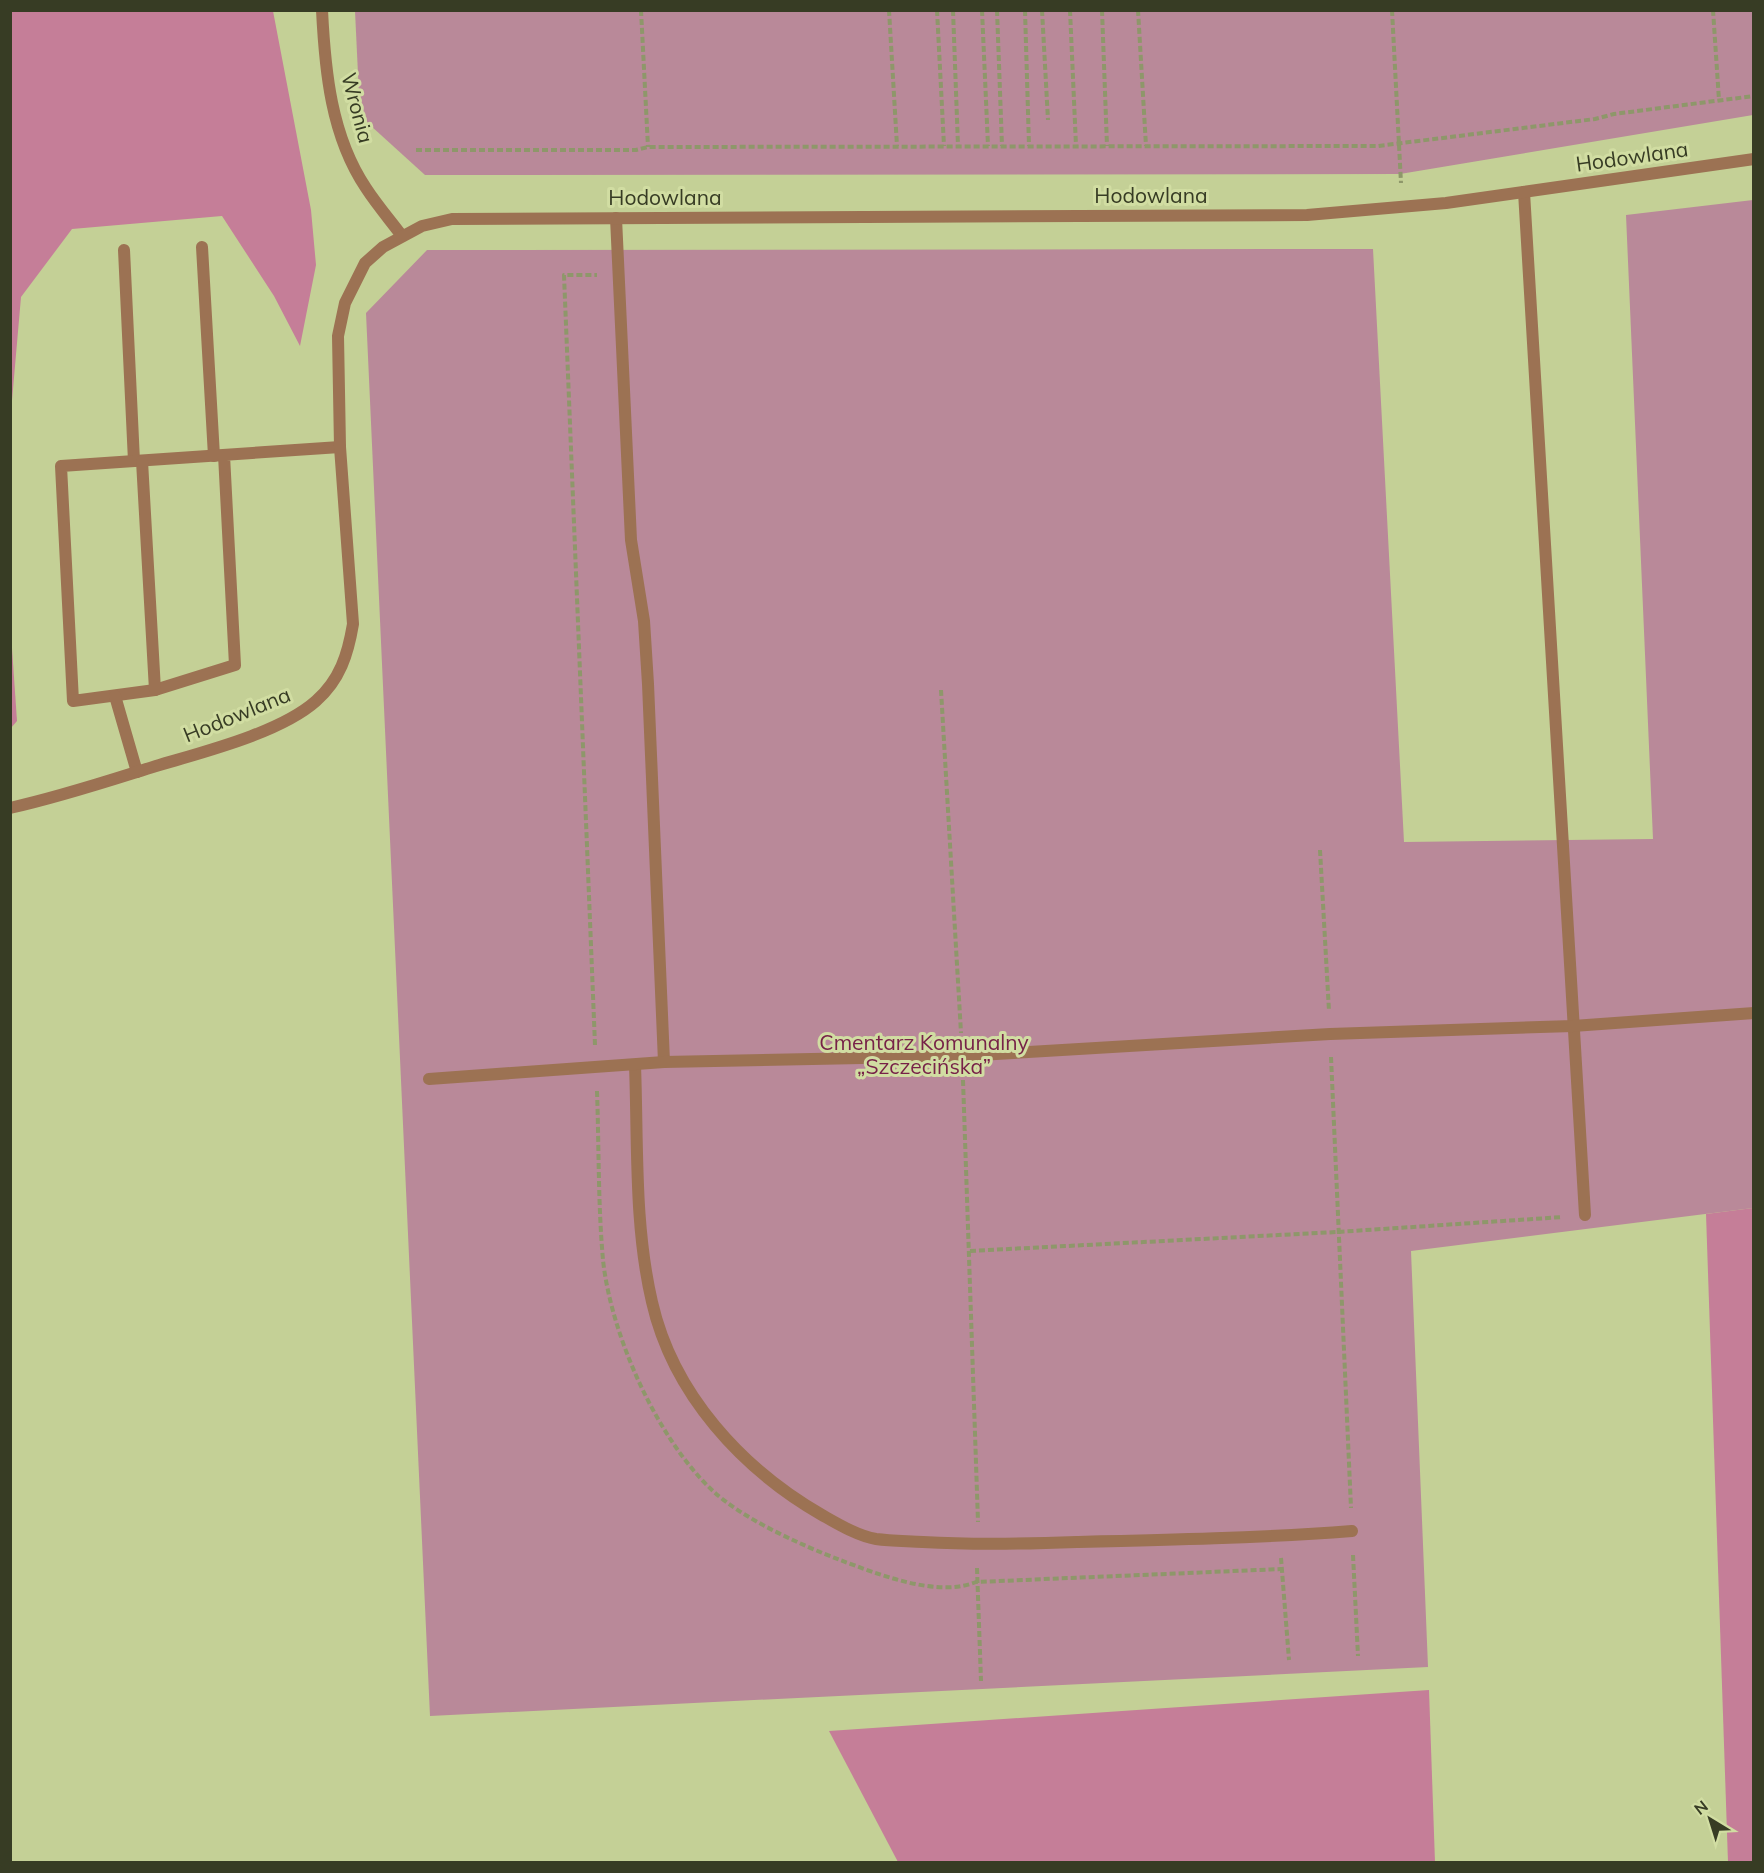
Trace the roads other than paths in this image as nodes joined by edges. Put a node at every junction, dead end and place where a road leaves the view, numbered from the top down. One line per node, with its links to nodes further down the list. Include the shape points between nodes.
1 (322, 10): 5 (street, Wronia, via 324,59 336,123 365,187)
2 (1754, 159): 3 (street, Hodowlana)
3 (1524, 192): 4 (street, Hodowlana, via 1307,215); 16 (street)
4 (616, 218): 5 (street, Hodowlana, via 452,219 422,226); 17 (street, via 631,540 644,621 648,684)
5 (402, 236): 8 (street, Hodowlana, via 365,263 345,303 338,336)
6 (202, 247): 9 (street)
7 (124, 250): 10 (street)
8 (340, 447): 9 (street); 13 (street, Hodowlana, via 353,624 350,648 337,676 315,702 298,714 220,747)
9 (219, 455): 10 (street); 11 (street, via 235,665)
10 (138, 461): 11 (street); 12 (street, via 61,466 73,701)
11 (155, 690): 12 (street)
12 (115, 696): 13 (street)
13 (137, 772): 14 (street, Hodowlana)
14 (10, 808)
15 (1754, 1013): 16 (street)
16 (1573, 1026): 17 (street, via 1330,1034 962,1056); 20 (street)
17 (664, 1062): 18 (street)
18 (635, 1065): 19 (street); 21 (street, via 641,1240 652,1304 669,1353 694,1400 729,1442 763,1476 798,1501 837,1524 874,1539 978,1545 1279,1537)
19 (429, 1079)
20 (1585, 1215)
21 (1352, 1531)

